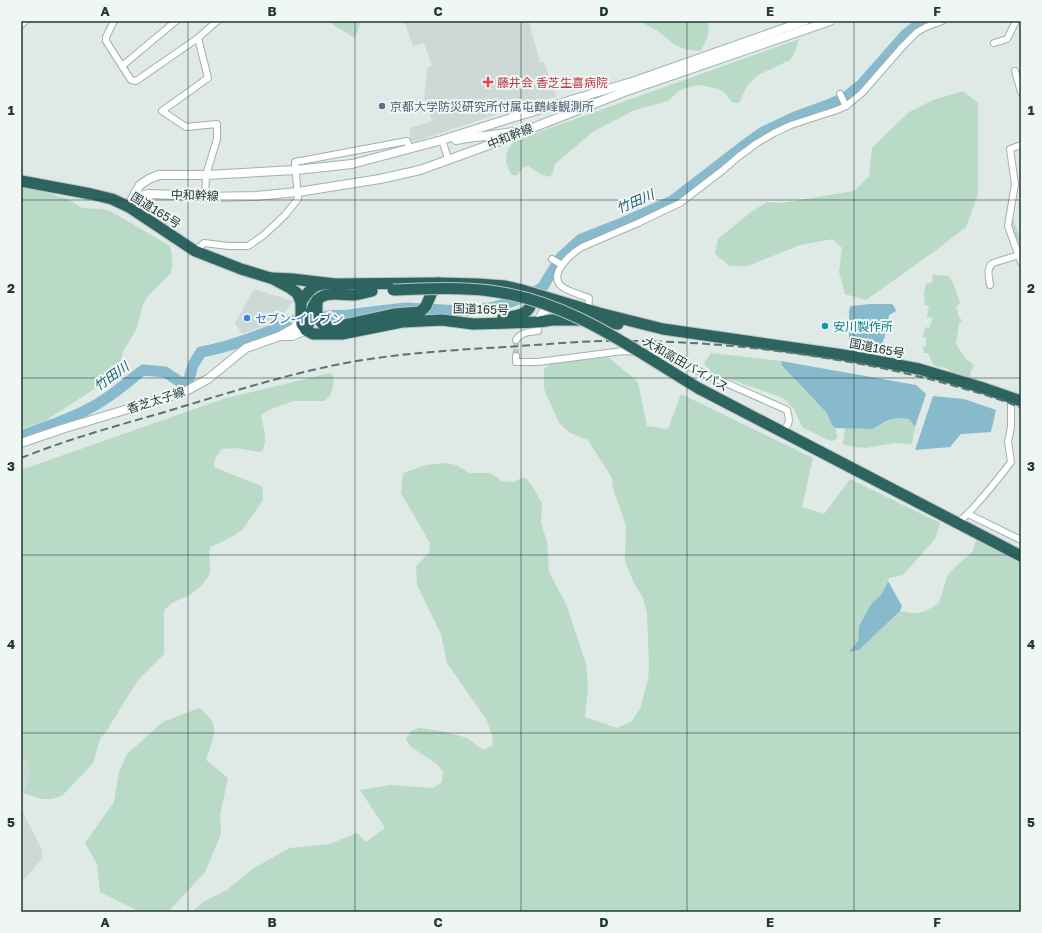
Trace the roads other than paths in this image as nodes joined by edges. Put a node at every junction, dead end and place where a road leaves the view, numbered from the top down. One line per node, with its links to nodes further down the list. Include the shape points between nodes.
1 (25, 21): 9 (street)
2 (114, 21): 12 (street, via 106,41)
3 (176, 21): 12 (street)
4 (217, 21): 10 (street)
5 (805, 21): 18 (main road, 中和幹線, via 635,81)
6 (830, 21): 17 (main road, 中和幹線, via 624,92)
7 (942, 21): 16 (street, via 917,32 862,93)
8 (1016, 21): 11 (street, via 1007,39)
9 (21, 24)
10 (198, 38): 12 (street, via 136,81 131,80); 23 (street, via 208,78 162,111 186,127 217,124 217,139)
11 (994, 43)
12 (122, 66)
13 (1015, 71): 14 (street)
14 (1021, 92)
15 (840, 94): 16 (street)
16 (846, 106): 33 (street, via 774,133 680,202 582,247 569,256)
17 (526, 130): 18 (main road, via 447,142); 21 (main road, 中和幹線)
18 (442, 140): 20 (main road, 中和幹線); 21 (street)
19 (1021, 145): 25 (street, via 1010,149)
20 (410, 149): 22 (main road, 中和幹線, via 352,164); 22 (street, via 408,141 295,162)
21 (447, 160): 26 (main road, 中和幹線, via 420,170 380,179)
22 (296, 170): 23 (main road, 中和幹線); 26 (street)
23 (206, 176): 27 (street); 28 (main road, 中和幹線, via 159,175 140,185)
24 (21, 181): 28 (highway, 国道165号, via 112,199)
25 (1018, 183): 29 (street, via 1008,226)
26 (298, 192): 27 (main road, 中和幹線); 30 (street, via 298,199 285,215 248,246 204,243)
27 (205, 197): 28 (main road, 中和幹線, via 149,194 141,196)
28 (128, 207): 30 (highway, 国道165号)
29 (1019, 250): 32 (street); 37 (street, via 990,265)
30 (196, 251): 34 (highway, 国道165号)
31 (552, 259): 33 (street)
32 (1021, 262)
33 (562, 265): 43 (street, via 557,278 559,284 589,298)
34 (271, 278): 36 (highway, 国道165号); 38 (highway, 国道165号); 42 (highway, 国道165号, via 297,293)
35 (438, 283): 36 (highway, 国道165号); 39 (highway, 国道165号, via 504,286); 41 (highway, via 423,309 339,326 326,327 320,322 317,316)
36 (335, 284): 38 (highway, via 320,284)
37 (990, 285)
38 (312, 288): 40 (highway, 大和高田バイパス); 42 (highway)
39 (522, 290): 43 (highway, 国道165号); 45 (highway, via 532,301 528,310 523,313 505,317)
40 (372, 291): 41 (highway, via 355,295 326,294); 53 (highway, 大和高田バイパス, bridge, via 473,289 513,295 554,307 619,338 698,388)
41 (317, 300): 47 (highway)
42 (301, 302): 44 (highway)
43 (588, 310): 46 (street, via 580,315 549,310 542,312 539,316); 49 (highway, 国道165号, via 663,329)
44 (301, 317): 47 (highway); 48 (main road, 香芝太子線, via 294,328)
45 (442, 320): 46 (highway, 国道165号, via 473,324); 47 (highway, 国道165号, via 402,322 342,334 313,334)
46 (540, 322): 49 (highway, 国道165号, via 598,321 659,333); 50 (street, via 538,331 524,333)
47 (306, 330): 48 (main road, 香芝太子線, via 292,336)
48 (280, 336): 54 (main road, 香芝太子線, via 246,348 208,379 184,392)
49 (725, 339): 52 (highway, 国道165号, via 850,356 919,369)
50 (516, 340)
51 (516, 356): 53 (street, via 516,362 538,362 623,351 667,357 787,410 790,419)
52 (1016, 399): 55 (street, via 1008,442 1011,462)
53 (783, 432): 56 (highway, 大和高田バイパス)
54 (21, 443)
55 (968, 514): 56 (street); 57 (street)
56 (958, 523): 58 (highway, 大和高田バイパス)
57 (1021, 540)
58 (1021, 556)

